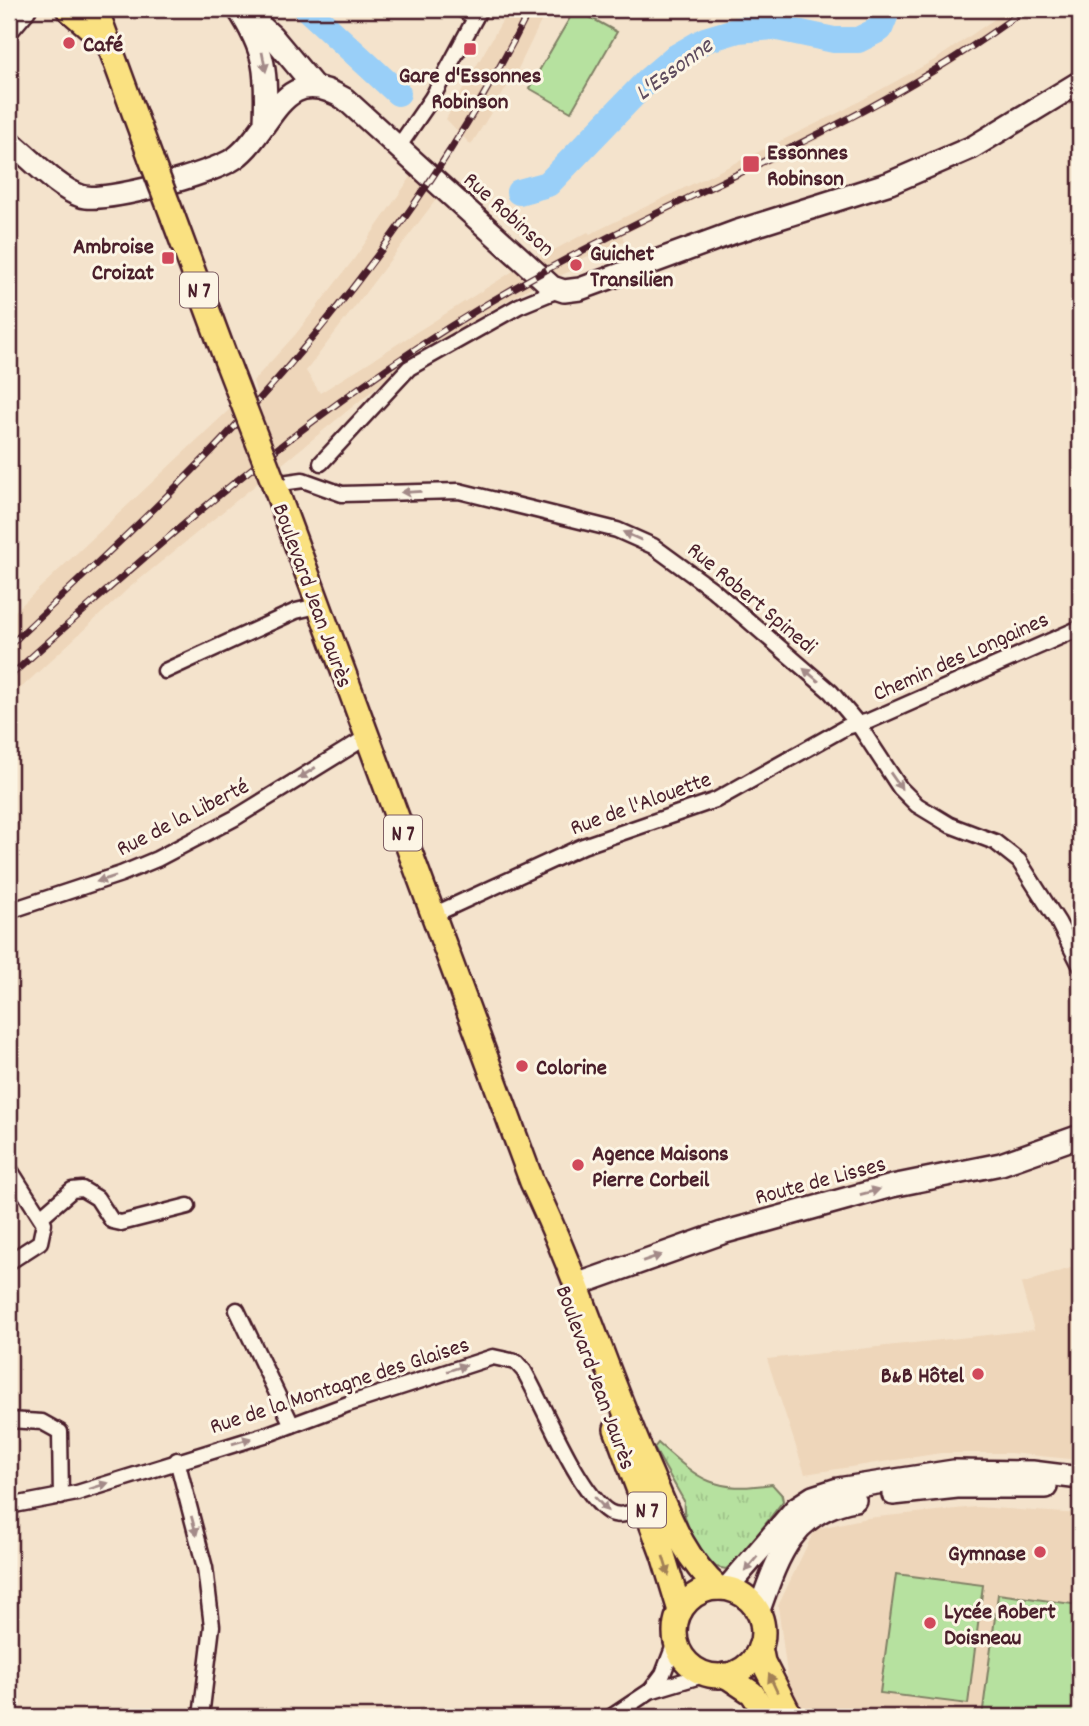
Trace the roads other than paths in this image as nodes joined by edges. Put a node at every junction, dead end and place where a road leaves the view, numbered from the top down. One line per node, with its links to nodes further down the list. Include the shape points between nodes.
1 (68, 9): 7 (main road)
2 (96, 9): 7 (main road, Boulevard Jean Jaurès / N 7)
3 (113, 9): 7 (main road)
4 (239, 9): 9 (street, Rue Robinson, via 272,36); 10 (street, Rue Robinson, one-way to 10, via 265,64)
5 (462, 9): 6 (street)
6 (477, 13): 12 (street, via 432,97)
7 (108, 45): 17 (main road, Boulevard Jean Jaurès / N 7, bridge)
8 (1080, 82): 15 (street, Rue Robinson, via 1006,129 924,170 580,289)
9 (314, 86): 10 (street, via 285,98); 12 (street, Rue Robinson, via 345,99)
10 (265, 122): 14 (street, via 243,151 219,166 104,198 81,196)
11 (9, 141): 14 (street)
12 (399, 146): 15 (street, Rue Robinson)
13 (9, 160): 14 (street)
14 (34, 161)
15 (558, 290): 16 (street, via 519,306 410,369)
16 (321, 463)
17 (274, 484): 18 (main road, Boulevard Jean Jaurès / N 7); 21 (street, Rue Robert Spinedi, one-way to 17, via 831,692 712,589 629,534 459,491 342,494 307,481)
18 (317, 606): 20 (street, via 296,611); 22 (main road, Boulevard Jean Jaurès / N 7)
19 (1080, 628): 21 (street, Chemin des Longaines)
20 (165, 671)
21 (858, 724): 24 (street, Rue de l'Alouette, via 716,800 583,846); 25 (street, Rue Robert Spinedi, one-way to 25, via 900,788 917,805 950,825 995,842 1019,861)
22 (365, 738): 23 (street, Rue de la Liberté, one-way to 23, via 158,859); 24 (main road, Boulevard Jean Jaurès / N 7)
23 (9, 911)
24 (433, 915): 28 (main road, Boulevard Jean Jaurès / N 7)
25 (1080, 965)
26 (1080, 1136): 32 (street, Route de Lisses, one-way to 26, via 722,1233 892,1186 1001,1164)
27 (9, 1168): 30 (street)
28 (532, 1182): 32 (main road, Boulevard Jean Jaurès / N 7); 40 (main road, Boulevard Jean Jaurès / N 7, via 541,1226)
29 (188, 1206): 30 (street, via 121,1223 112,1221 97,1198 82,1189 72,1190)
30 (42, 1216): 31 (street, via 40,1242)
31 (9, 1262)
32 (576, 1285): 42 (main road, Boulevard Jean Jaurès / N 7, via 676,1531 692,1561)
33 (237, 1310): 35 (street)
34 (9, 1420): 39 (street, via 42,1422 60,1432)
35 (292, 1425): 36 (street, Rue de la Montagne des Glaises, one-way to 35); 40 (street, Rue de la Montagne des Glaises, one-way to 40, via 480,1360 505,1358 524,1371 576,1470 598,1501 619,1515)
36 (177, 1460): 39 (street, Rue de la Montagne des Glaises, one-way to 36); 49 (street, one-way to 49, via 205,1568 212,1626)
37 (1080, 1478): 42 (street, one-way to 42, via 954,1471 838,1489 796,1508)
38 (1080, 1492): 44 (street, via 1036,1486 957,1487 834,1505 805,1522 786,1543)
39 (61, 1497): 41 (street, Rue de la Montagne des Glaises)
40 (645, 1505): 43 (main road, Boulevard Jean Jaurès / N 7, one-way to 43)
41 (9, 1506)
42 (722, 1589): 43 (main road, via 692,1597); 44 (main road, via 745,1597)
43 (680, 1611): 45 (main road)
44 (758, 1613): 46 (main road)
45 (676, 1640): 47 (main road, via 685,1660); 48 (street, via 663,1674)
46 (760, 1647): 47 (main road, via 750,1663); 52 (main road, one-way to 46)
47 (716, 1675): 48 (street); 51 (main road, via 752,1693)
48 (650, 1691): 50 (street)
49 (201, 1717)
50 (611, 1717)
51 (768, 1717)
52 (791, 1717)

